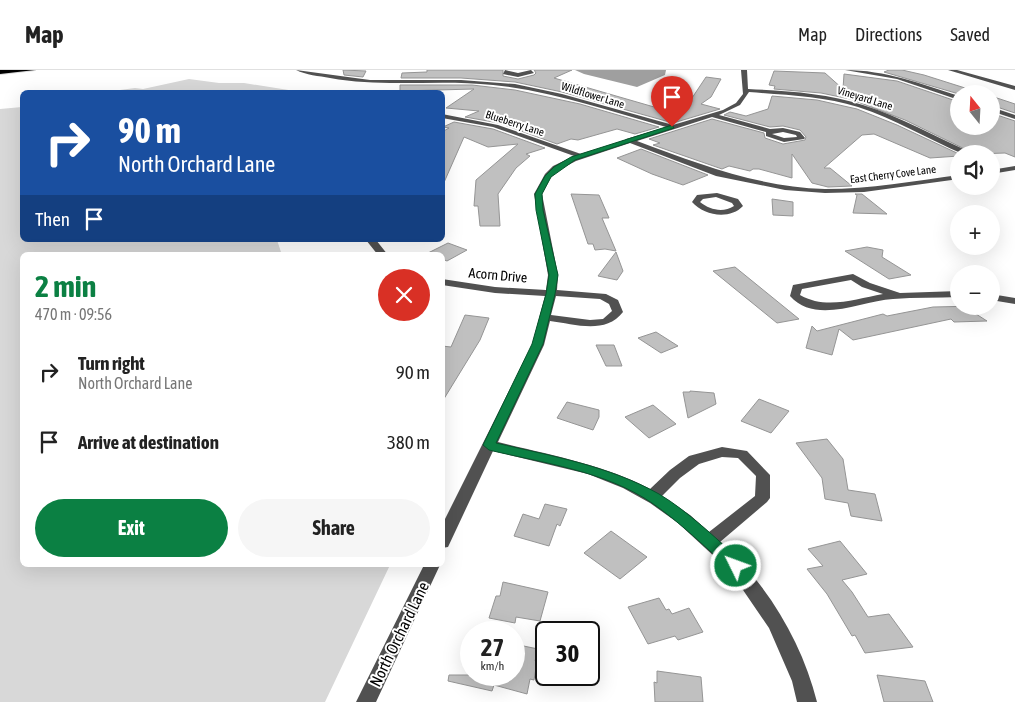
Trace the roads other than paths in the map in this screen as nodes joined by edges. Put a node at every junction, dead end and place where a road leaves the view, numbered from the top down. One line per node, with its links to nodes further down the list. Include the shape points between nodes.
1 (32, 70): 9 (main road)
2 (299, 70): 10 (street, Wildflower Lane)
3 (319, 70): 10 (street)
4 (508, 70): 11 (street, via 505,73)
5 (528, 70): 11 (street, via 530,73)
6 (744, 70): 16 (street)
7 (848, 70): 17 (street, via 898,78)
8 (951, 70): 13 (street)
9 (0, 72)
10 (310, 72): 14 (street, Wildflower Lane, via 383,84 446,81)
11 (514, 75): 14 (street)
12 (1006, 79): 13 (street)
13 (986, 81): 15 (street)
14 (501, 84): 22 (street, Wildflower Lane, via 556,94)
15 (1015, 88)
16 (746, 90): 19 (street, via 738,104); 25 (street, Vineyard Lane, via 803,94 859,105 913,126)
17 (950, 95)
18 (1000, 112): 21 (street)
19 (712, 114): 22 (street); 23 (street)
20 (445, 116): 26 (street, Blueberry Lane, via 506,128)
21 (1015, 117)
22 (672, 127): 24 (street)
23 (770, 132)
24 (628, 140): 26 (street); 29 (street, East Cherry Cove Lane, via 679,159 734,189 846,191)
25 (950, 146)
26 (580, 156): 33 (street, via 556,168 538,194 553,275)
27 (1000, 165): 28 (street)
28 (1012, 169)
29 (950, 178)
30 (373, 242): 31 (street)
31 (381, 252)
32 (445, 282): 33 (street, Acorn Drive)
33 (551, 294): 38 (street); 38 (street, Acorn Drive, via 602,296 614,302 618,312 606,322)
34 (950, 294): 35 (street)
35 (896, 295): 35 (street, via 832,307 810,305 795,296 797,287 853,277)
36 (1000, 298): 37 (street)
37 (1015, 301)
38 (545, 317): 39 (street, via 538,344)
39 (489, 445): 40 (street, via 591,470); 41 (street)
40 (652, 497): 42 (street, via 684,519); 42 (street, via 694,460 722,452 742,454 763,476 762,498)
41 (445, 536)
42 (709, 542): 45 (street, via 736,566 776,623 802,680)
43 (431, 567): 44 (street, North Orchard Lane)
44 (366, 702)
45 (807, 702)

